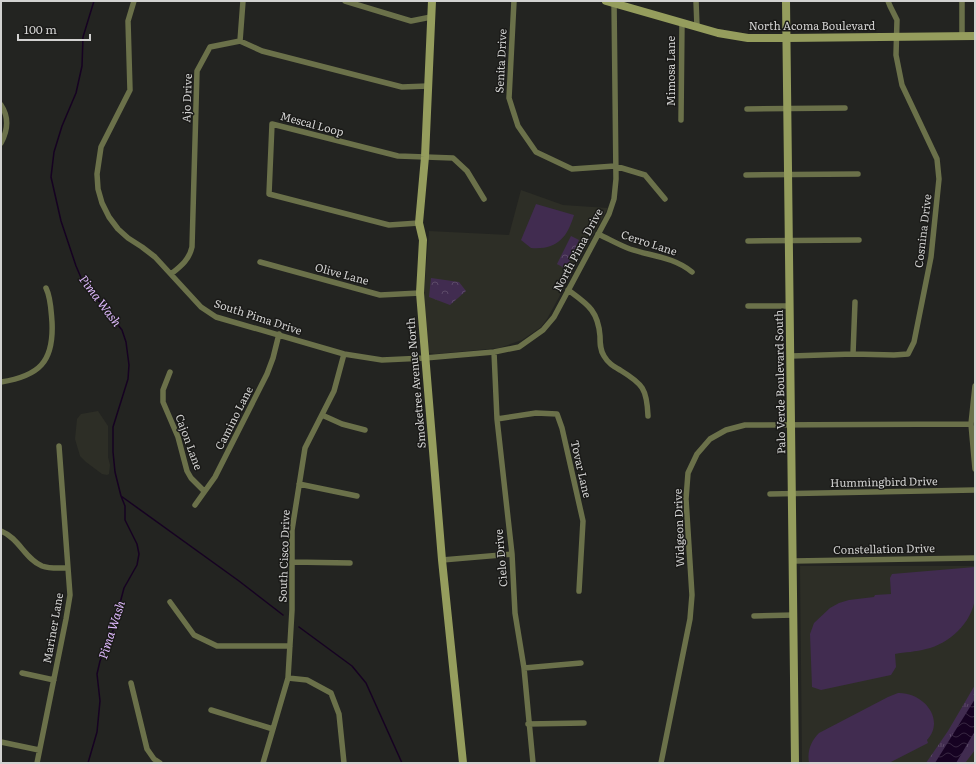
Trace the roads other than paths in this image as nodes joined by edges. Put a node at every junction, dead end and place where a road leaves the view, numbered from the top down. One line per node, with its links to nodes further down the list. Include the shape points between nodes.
1 (134, 1): 40 (street, South Pima Drive, via 128,21 130,90 101,148 97,174 98,189 102,203 118,229 150,252)
2 (243, 1): 18 (street)
3 (344, 1): 11 (street, via 411,21)
4 (432, 1): 11 (main road, Smoketree Avenue North)
5 (514, 1): 27 (street, Senita Drive, via 509,98 518,126 536,152 572,169)
6 (696, 1): 13 (street)
7 (786, 1): 17 (main road, Palo Verde Boulevard South)
8 (888, 1): 16 (street, Cosnina Drive, via 897,20)
9 (962, 1): 14 (street)
10 (611, 2): 12 (main road, North Acoma Boulevard); 27 (street, North Pima Drive)
11 (431, 17): 19 (main road, Smoketree Avenue North)
12 (682, 23): 13 (main road, North Acoma Boulevard); 24 (street, Mimosa Lane)
13 (697, 27): 17 (main road, North Acoma Boulevard, via 735,36)
14 (962, 36): 15 (main road, North Acoma Boulevard); 16 (main road, North Acoma Boulevard)
15 (975, 36)
16 (897, 37): 17 (main road, North Acoma Boulevard); 50 (street, Cosnina Drive, via 896,55 902,85 937,159 939,179 932,257 914,342 908,354)
17 (787, 38): 21 (main road, Palo Verde Boulevard South)
18 (240, 40): 19 (street, via 262,51 402,87); 40 (street, Ajo Drive, via 210,47 197,70 192,247 190,256)
19 (428, 86): 26 (main road, Smoketree Avenue North)
20 (1, 105): 25 (street, via 7,123)
21 (788, 108): 22 (street); 23 (street); 28 (main road, Palo Verde Boulevard South)
22 (845, 108)
23 (747, 109)
24 (681, 120)
25 (1, 142)
26 (425, 157): 31 (street, via 453,158 467,171); 33 (main road, Smoketree Avenue North); 33 (street, Mescal Loop, via 398,156 272,124 269,194 388,224)
27 (615, 166): 32 (street, via 645,175); 34 (street, North Pima Drive, via 616,187 613,205)
28 (788, 174): 29 (street); 30 (street); 37 (main road, Palo Verde Boulevard South)
29 (858, 174)
30 (746, 175)
31 (484, 199)
32 (665, 199)
33 (419, 223): 43 (main road, Smoketree Avenue North, via 423,240)
34 (598, 234): 39 (street, Cerro Lane, via 630,249 670,259); 42 (street, North Pima Drive)
35 (859, 240): 37 (street)
36 (748, 241): 37 (street)
37 (789, 241): 46 (main road, Palo Verde Boulevard South)
38 (260, 262): 43 (street, Olive Lane, via 380,295)
39 (692, 272)
40 (171, 274): 47 (street, South Pima Drive, via 201,308 216,317)
41 (46, 288): 54 (street, via 52,329 47,357 32,373)
42 (568, 290): 48 (street, North Pima Drive, via 554,317 543,330 519,347); 57 (street, via 587,305 599,322 600,346 608,363 642,386 646,394)
43 (420, 293): 52 (main road, Smoketree Avenue North)
44 (855, 302): 50 (street)
45 (748, 306): 46 (street)
46 (790, 306): 51 (main road, Palo Verde Boulevard South)
47 (279, 334): 49 (street, South Pima Drive); 66 (street, Camino Lane, via 267,374 215,478)
48 (494, 352): 52 (street, North Pima Drive); 58 (street, Cielo Drive)
49 (344, 354): 52 (street, South Pima Drive, via 382,360); 56 (street, South Cisco Drive, via 334,391)
50 (853, 354): 51 (street, Cosnina Drive)
51 (791, 356): 59 (main road, Palo Verde Boulevard South)
52 (425, 358): 74 (main road, Smoketree Avenue North)
53 (170, 372): 66 (street, Cajon Lane, via 163,390 163,402 178,437 187,471)
54 (1, 382)
55 (975, 386): 60 (street)
56 (322, 416): 61 (street); 64 (street, South Cisco Drive, via 305,448)
57 (648, 416)
58 (496, 419): 72 (street, Cielo Drive); 79 (street, Tovar Lane, via 536,413 557,414 583,521)
59 (791, 424): 60 (street, Widgeon Drive); 67 (main road, Palo Verde Boulevard South); 102 (street, Widgeon Drive, via 744,425 726,430 710,439 697,454 688,473 686,499 692,595 690,619)
60 (971, 424): 63 (street)
61 (365, 430)
62 (59, 446): 78 (street, Mariner Lane)
63 (975, 470)
64 (299, 484): 69 (street); 76 (street, South Cisco Drive, via 292,530)
65 (975, 490): 67 (street, Hummingbird Drive)
66 (204, 491): 70 (street, Camino Lane)
67 (792, 493): 68 (street, Hummingbird Drive); 75 (main road, Palo Verde Boulevard South)
68 (770, 494)
69 (358, 496)
70 (195, 505)
71 (1, 531): 78 (street, via 13,537 30,557 41,565)
72 (512, 554): 74 (street); 85 (street, Cielo Drive, via 515,613)
73 (975, 558): 75 (street, Constellation Drive)
74 (442, 560): 100 (main road, Smoketree Avenue North)
75 (793, 561): 81 (main road, Palo Verde Boulevard South)
76 (292, 562): 77 (street); 83 (street, South Cisco Drive)
77 (350, 563)
78 (67, 568): 88 (street, Mariner Lane, via 69,604)
79 (580, 591)
80 (170, 602): 83 (street, via 194,635 217,646)
81 (794, 615): 82 (street); 103 (main road, Palo Verde Boulevard South)
82 (754, 616)
83 (290, 646): 87 (street, South Cisco Drive)
84 (580, 663): 85 (street)
85 (524, 668): 92 (street, Cielo Drive)
86 (22, 673): 88 (street)
87 (288, 678): 93 (street, South Cisco Drive); 99 (street, via 307,680 331,693 339,714)
88 (54, 680): 95 (street, Mariner Lane)
89 (130, 683): 97 (street, via 147,749)
90 (210, 710): 93 (street)
91 (584, 723): 92 (street)
92 (528, 724): 101 (street, Cielo Drive)
93 (274, 729): 98 (street, South Cisco Drive)
94 (1, 742): 95 (street)
95 (39, 750): 96 (street, Mariner Lane)
96 (37, 763)
97 (160, 763)
98 (264, 763)
99 (344, 763)
100 (463, 763)
101 (533, 763)
102 (661, 763)
103 (795, 763)

